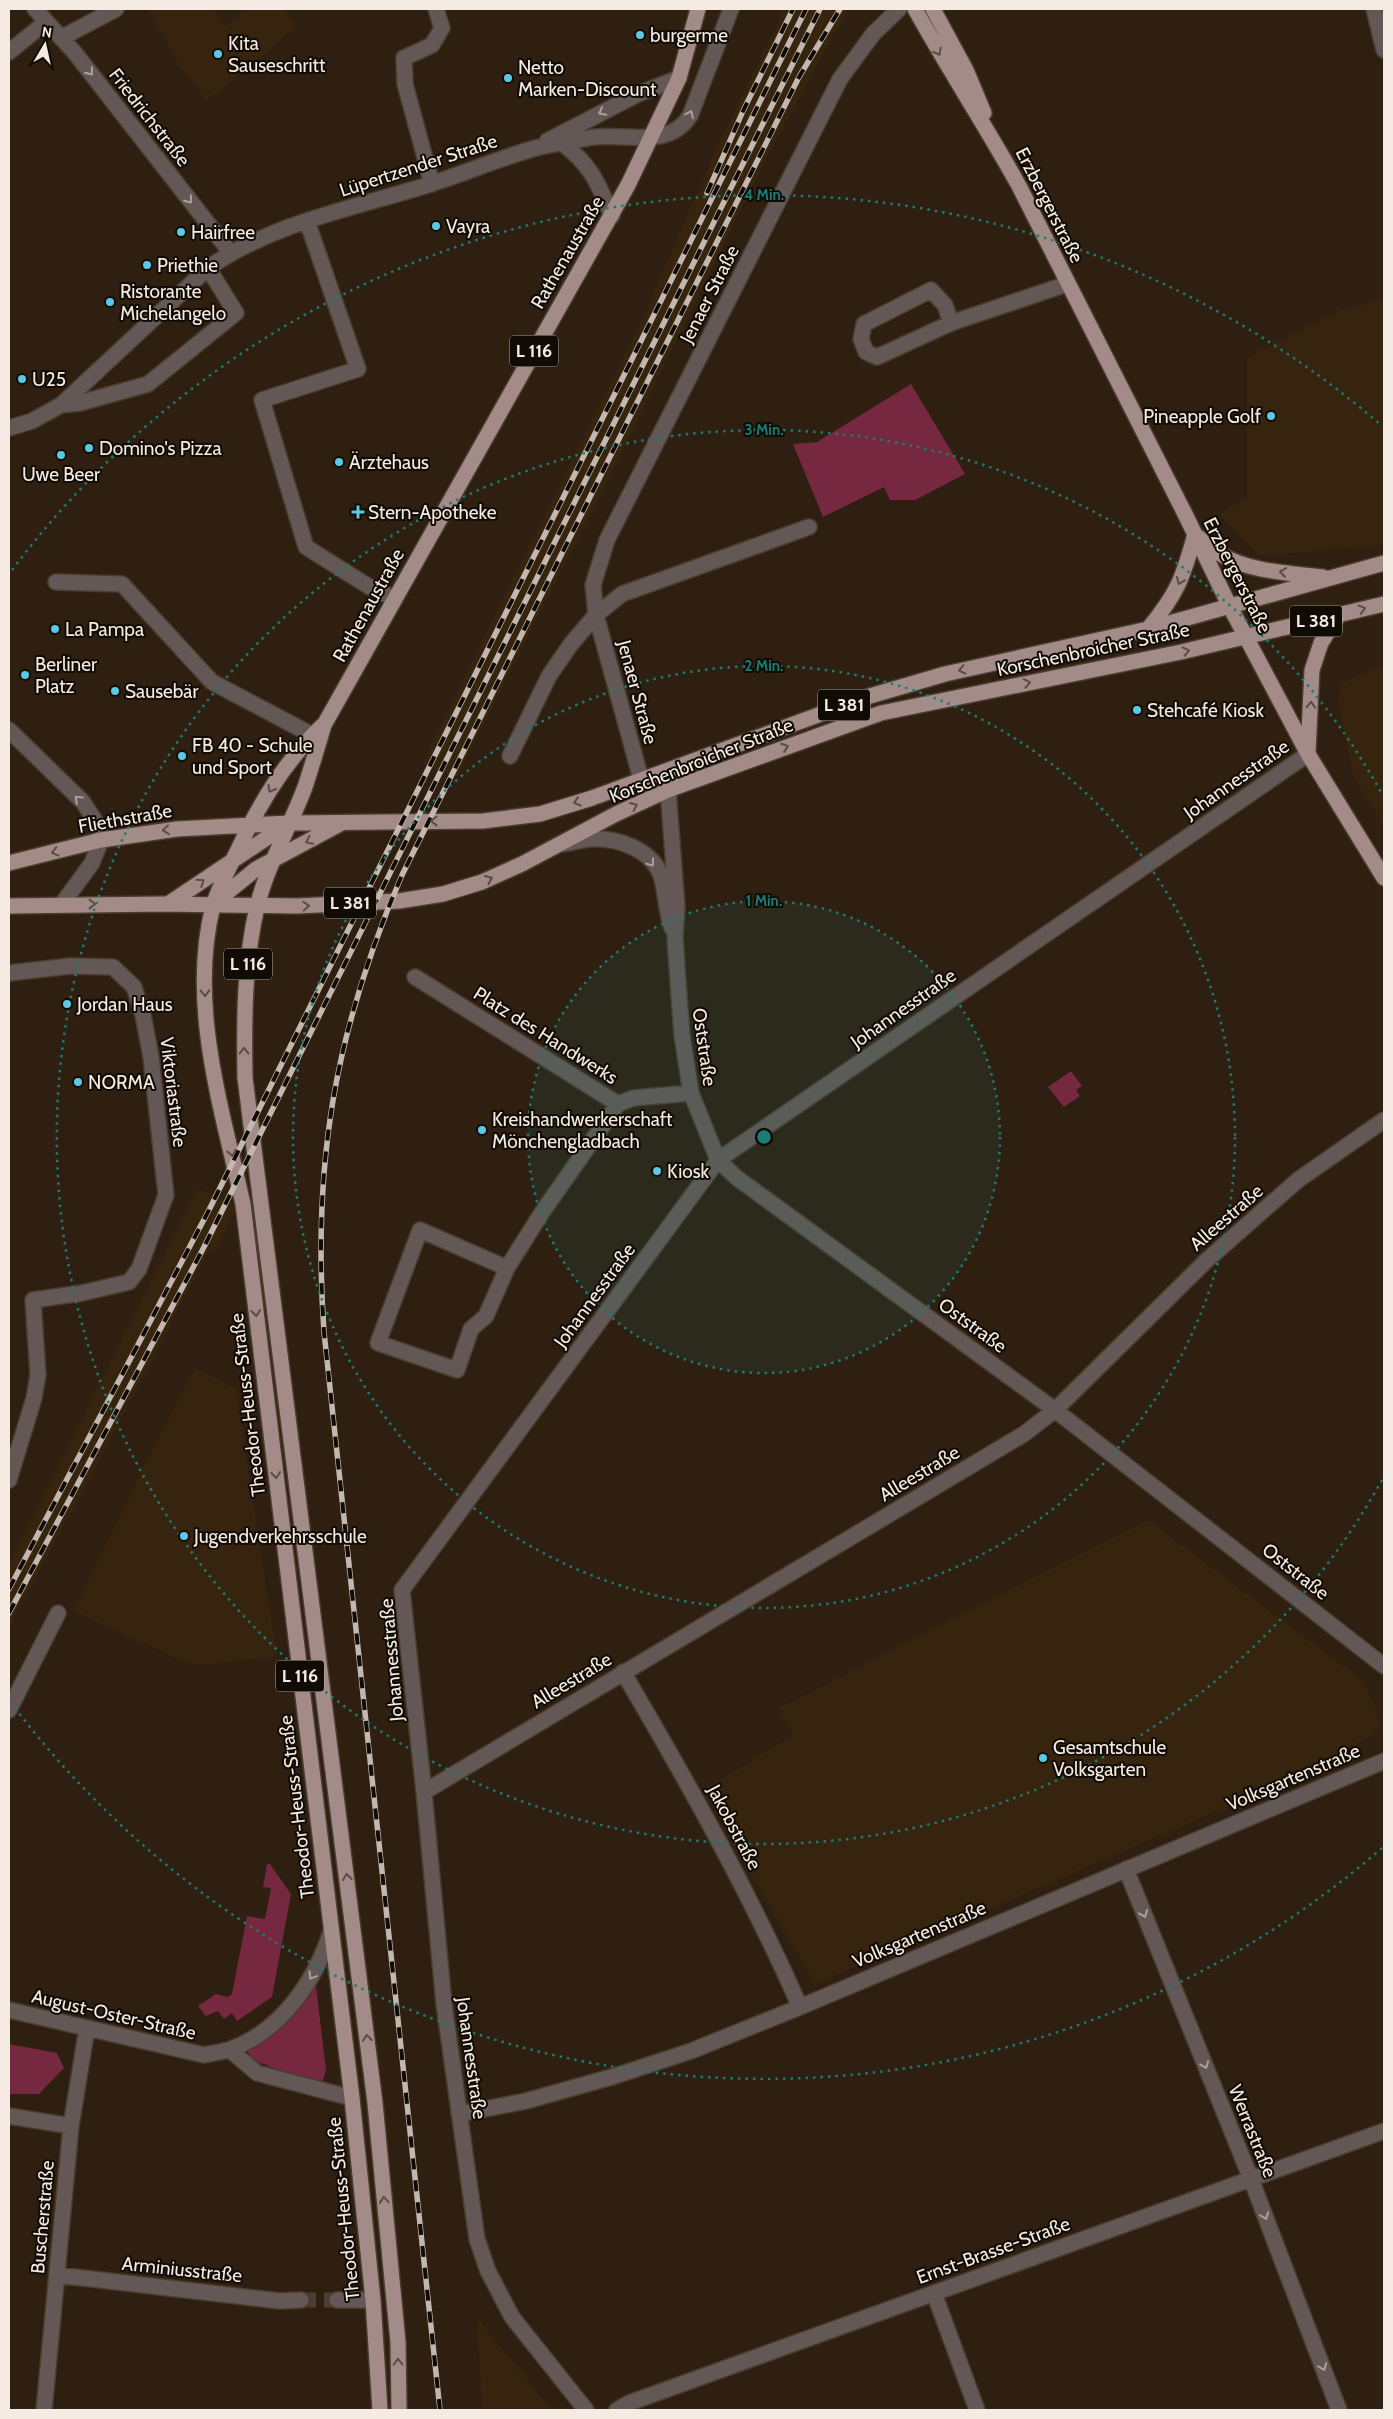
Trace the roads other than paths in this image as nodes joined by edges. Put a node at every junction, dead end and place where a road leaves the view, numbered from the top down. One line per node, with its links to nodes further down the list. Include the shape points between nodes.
1 (35, 9): 10 (street, Friedrichstraße)
2 (116, 9): 11 (street)
3 (436, 9): 19 (street, via 442,28 432,45 404,58 405,84)
4 (698, 9): 14 (main road, Rathenaustraße / L 116)
5 (731, 9): 15 (street, one-way to 5, via 674,131 690,116)
6 (899, 9): 36 (street, Jenaer Straße, via 873,34 840,79 607,540 593,585)
7 (914, 9): 17 (main road, Erzbergerstraße, one-way to 17)
8 (933, 9): 17 (main road, Erzbergerstraße, via 966,70)
9 (1374, 9): 12 (street)
10 (46, 22): 11 (street, Friedrichstraße); 13 (street)
11 (61, 38): 22 (street, Friedrichstraße, one-way to 22)
12 (1384, 50)
13 (9, 52)
14 (679, 78): 15 (main road, Rathenaustraße / L 116); 18 (street, one-way to 18, via 638,94)
15 (651, 138): 16 (street, Lüpertzender Straße, via 600,135); 20 (main road, Rathenaustraße / L 116)
16 (562, 143): 18 (street, Lüpertzender Straße); 20 (street, via 592,171)
17 (996, 145): 24 (main road, Erzbergerstraße)
18 (533, 148): 19 (street, Lüpertzender Straße)
19 (432, 184): 21 (street, Lüpertzender Straße)
20 (612, 216): 33 (main road, Rathenaustraße / L 116)
21 (307, 221): 22 (street, Lüpertzender Straße, via 258,238); 33 (street, via 358,369 262,400 294,518 306,547)
22 (231, 253): 23 (street, Lüpertzender Straße)
23 (208, 268): 26 (street, Lüpertzender Straße); 26 (street, Lüpertzender Straße, via 236,313 148,384 80,403)
24 (1068, 284): 25 (street, Erzbergerstraße); 29 (main road, Erzbergerstraße)
25 (951, 323): 25 (street, Erzbergerstraße, via 878,357 866,352 861,339 864,324 931,290 945,306)
26 (61, 405): 27 (street, Lüpertzender Straße, via 32,421)
27 (9, 428)
28 (809, 527): 36 (street, via 622,594)
29 (1195, 534): 31 (main road, one-way to 29, via 1235,562 1219,554); 35 (main road, Erzbergerstraße); 38 (main road, one-way to 38, via 1180,584)
30 (1384, 563): 31 (main road, Korschenbroicher Straße / L 381)
31 (1332, 578): 35 (main road, Korschenbroicher Straße / L 381)
32 (56, 582): 42 (street, via 122,584 212,682)
33 (395, 599): 40 (main road, Rathenaustraße / L 116)
34 (1384, 604): 37 (main road, Korschenbroicher Straße / L 381, one-way to 34)
35 (1228, 605): 38 (main road, Korschenbroicher Straße / L 381); 39 (main road, Erzbergerstraße)
36 (596, 615): 44 (street, via 549,676); 45 (street, Jenaer Straße)
37 (1338, 616): 39 (main road, Korschenbroicher Straße / L 381); 43 (main road, one-way to 37, via 1312,670 1321,643)
38 (1148, 630): 45 (main road, Korschenbroicher Straße / L 381, one-way to 45, via 944,674 870,696)
39 (1247, 637): 43 (main road, Erzbergerstraße); 46 (main road, Korschenbroicher Straße / L 381, one-way to 39, via 881,713)
40 (324, 724): 42 (main road, Rathenaustraße / L 116); 48 (main road, Rathenaustraße / L 116, via 305,787)
41 (9, 730): 50 (street, one-way to 41, via 89,809)
42 (312, 735): 49 (main road, Rathenaustraße / L 116, one-way to 49, via 280,773)
43 (1308, 754): 55 (main road, Erzbergerstraße); 67 (street, Johannesstraße)
44 (510, 756)
45 (641, 779): 47 (main road, Korschenbroicher Straße / L 381, one-way to 47, via 540,814 483,821)
46 (668, 790): 51 (main road, Korschenbroicher Straße / L 381, one-way to 46); 61 (street, Oststraße, via 677,906)
47 (343, 822): 48 (main road, Korschenbroicher Straße / L 381); 52 (main road, one-way to 52)
48 (288, 823): 49 (main road, Korschenbroicher Straße / L 381); 52 (main road, Rathenaustraße / L 116); 53 (main road)
49 (250, 824): 50 (main road, Fliethstraße / L 381, one-way to 50, via 176,829); 53 (main road, Rathenaustraße / L 116)
50 (101, 840): 54 (main road, Fliethstraße / L 381, one-way to 54); 56 (street, via 92,863)
51 (558, 845): 60 (main road, Korschenbroicher Straße / L 381, one-way to 51, via 400,901 443,894 482,882); 61 (street, Oststraße, one-way to 61, via 590,839 616,841 650,858 661,878 665,908)
52 (274, 860): 58 (main road, via 256,869); 60 (main road, Rathenaustraße / L 116)
53 (233, 861): 57 (main road, one-way to 53); 58 (main road, Rathenaustraße / L 116)
54 (9, 863)
55 (1384, 878)
56 (62, 904): 57 (main road, L 381, one-way to 57); 59 (main road, L 381)
57 (168, 904): 58 (main road, L 381)
58 (214, 905): 60 (main road, Korschenbroicher Straße / L 381); 79 (main road, Theodor-Heuss-Straße / L 116, one-way to 79, via 207,944 205,1015 215,1078 243,1204)
59 (9, 906)
60 (258, 906): 97 (main road, Theodor-Heuss-Straße / L 116, one-way to 60, via 398,2342 375,2103 245,1078 247,975)
61 (675, 937): 64 (street, Oststraße, via 682,1035)
62 (9, 973): 70 (street, Viktoriastraße, via 70,966 113,967 134,987 151,1057 166,1195 139,1270 129,1282 33,1300 38,1375 34,1398)
63 (415, 977): 65 (street, Platz des Handwerks)
64 (691, 1093): 65 (street, Platz des Handwerks, via 633,1098); 67 (street, Oststraße)
65 (618, 1104): 68 (street)
66 (1384, 1120): 69 (street, Alleestraße, via 1298,1180 1207,1260)
67 (718, 1160): 69 (street, Oststraße, via 745,1184); 77 (street, Johannesstraße, via 402,1590)
68 (507, 1268): 68 (street, via 486,1316 471,1329 457,1370 378,1343 420,1230)
69 (1055, 1410): 73 (street, Oststraße); 74 (street, Alleestraße, via 1024,1434)
70 (14, 1443): 71 (street, Viktoriastraße)
71 (9, 1480)
72 (58, 1613): 75 (street)
73 (1384, 1666)
74 (623, 1672): 77 (street, Alleestraße); 80 (street, Jakobstraße, via 707,1818 771,1942)
75 (9, 1710)
76 (1384, 1761): 78 (street, Volksgartenstraße)
77 (424, 1792): 85 (street, Johannesstraße, via 444,2004)
78 (1126, 1868): 80 (street, Volksgartenstraße); 89 (street, Werrastraße, one-way to 89)
79 (331, 1931): 83 (street, August-Oster-Straße, one-way to 83, via 312,1978 287,2009 248,2042); 84 (main road, Theodor-Heuss-Straße / L 116)
80 (800, 2007): 85 (street, Volksgartenstraße, via 691,2051 615,2076 526,2101)
81 (9, 2010): 82 (street, August-Oster-Straße)
82 (87, 2028): 83 (street, August-Oster-Straße, via 204,2055); 87 (street, Buscherstraße)
83 (230, 2050): 84 (street, via 257,2073)
84 (352, 2098): 94 (main road, Theodor-Heuss-Straße / L 116)
85 (459, 2114): 98 (street, Johannesstraße, via 477,2240 488,2271 512,2317)
86 (9, 2116): 87 (street)
87 (71, 2126): 90 (street, Buscherstraße)
88 (1384, 2131): 89 (street, Ernst-Brasse-Straße)
89 (1251, 2179): 91 (street, Ernst-Brasse-Straße); 101 (street, Werrastraße, one-way to 101)
90 (57, 2275): 92 (street, Arminiusstraße); 95 (street, Buscherstraße)
91 (934, 2293): 99 (street, Ernst-Brasse-Straße); 100 (street)
92 (301, 2300)
93 (337, 2300): 94 (street)
94 (373, 2300): 96 (main road, Theodor-Heuss-Straße / L 116)
95 (44, 2410)
96 (380, 2410)
97 (399, 2410)
98 (586, 2410)
99 (617, 2410)
100 (977, 2410)
101 (1339, 2410)

